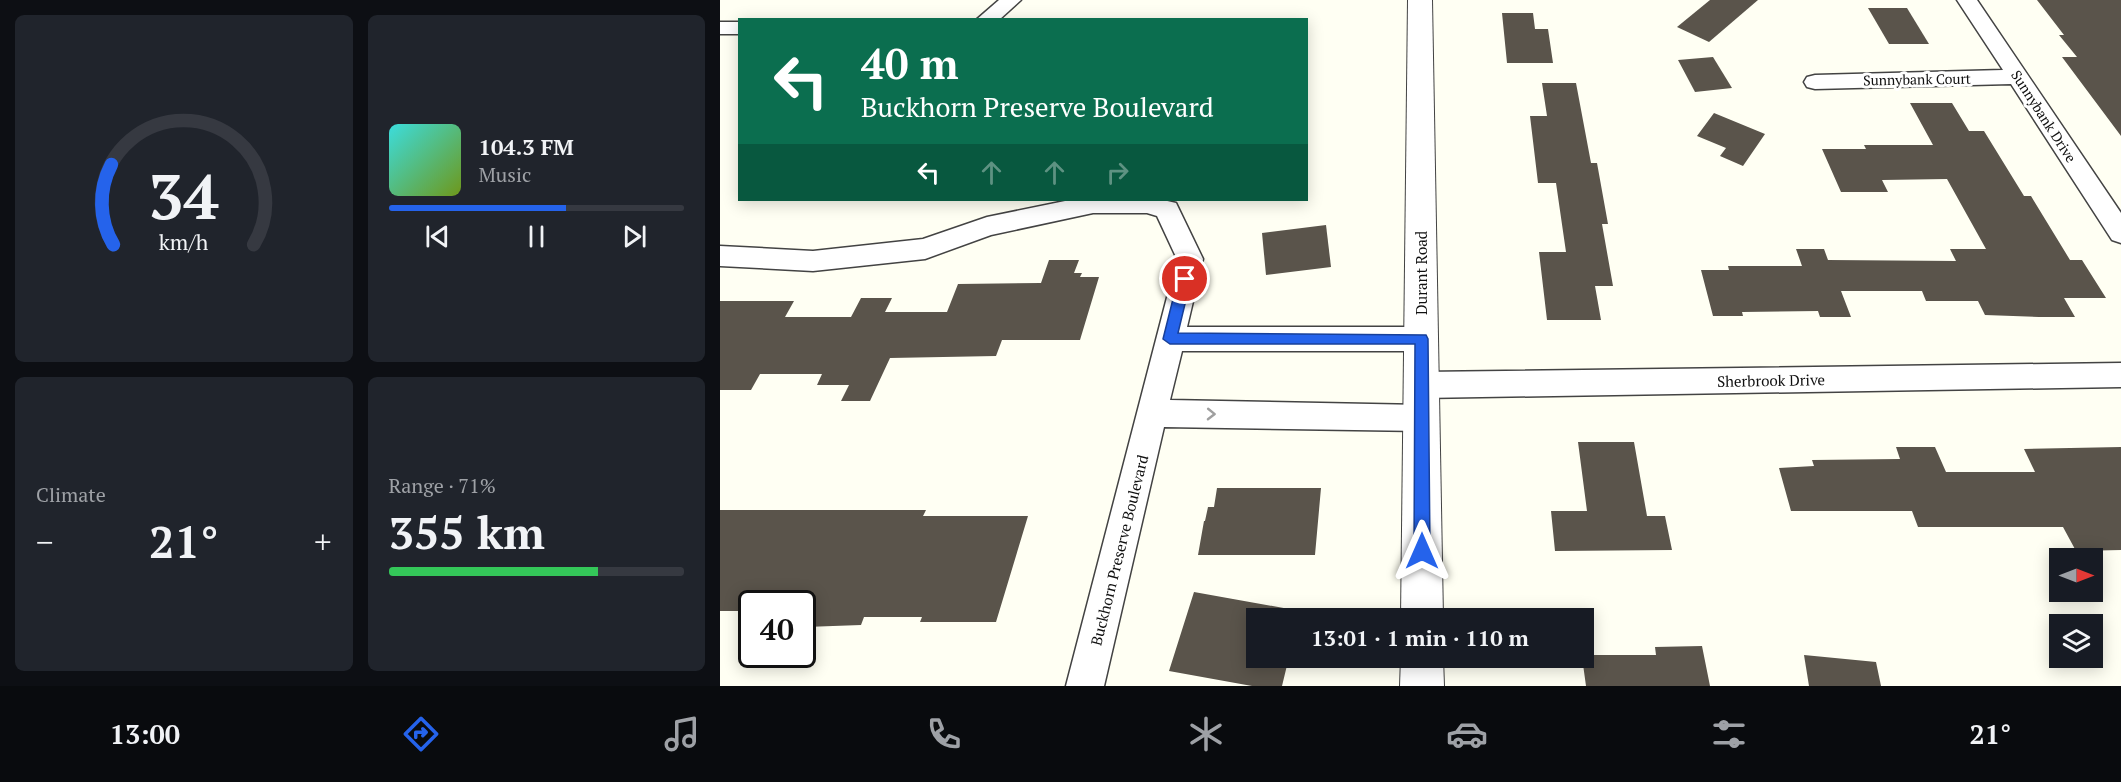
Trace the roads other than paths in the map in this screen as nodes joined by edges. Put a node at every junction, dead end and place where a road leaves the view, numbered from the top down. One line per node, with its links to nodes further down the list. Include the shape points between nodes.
1 (1011, 0): 4 (street)
2 (1420, 0): 12 (street, Durant Road)
3 (1967, 0): 7 (street, Sunnybank Drive)
4 (988, 18)
5 (720, 28): 6 (street)
6 (738, 28)
7 (2018, 77): 8 (street, Sunnybank Court); 9 (street, Sunnybank Drive)
8 (1815, 82)
9 (2121, 233)
10 (720, 256): 11 (street, Buckhorn Preserve Boulevard, via 813,261 925,249 987,226 1093,204 1147,204 1167,210 1190,259)
11 (1170, 339): 12 (street); 15 (street, Buckhorn Preserve Boulevard)
12 (1422, 339): 14 (street, Durant Road)
13 (2121, 375): 14 (street, Sherbrook Drive)
14 (1422, 385): 16 (street, Durant Road)
15 (1152, 413): 16 (street, one-way to 16); 19 (street, Buckhorn Preserve Boulevard)
16 (1422, 418): 17 (street, Durant Road)
17 (1422, 608)
18 (1422, 668): 20 (street)
19 (1086, 686)
20 (1422, 686)

